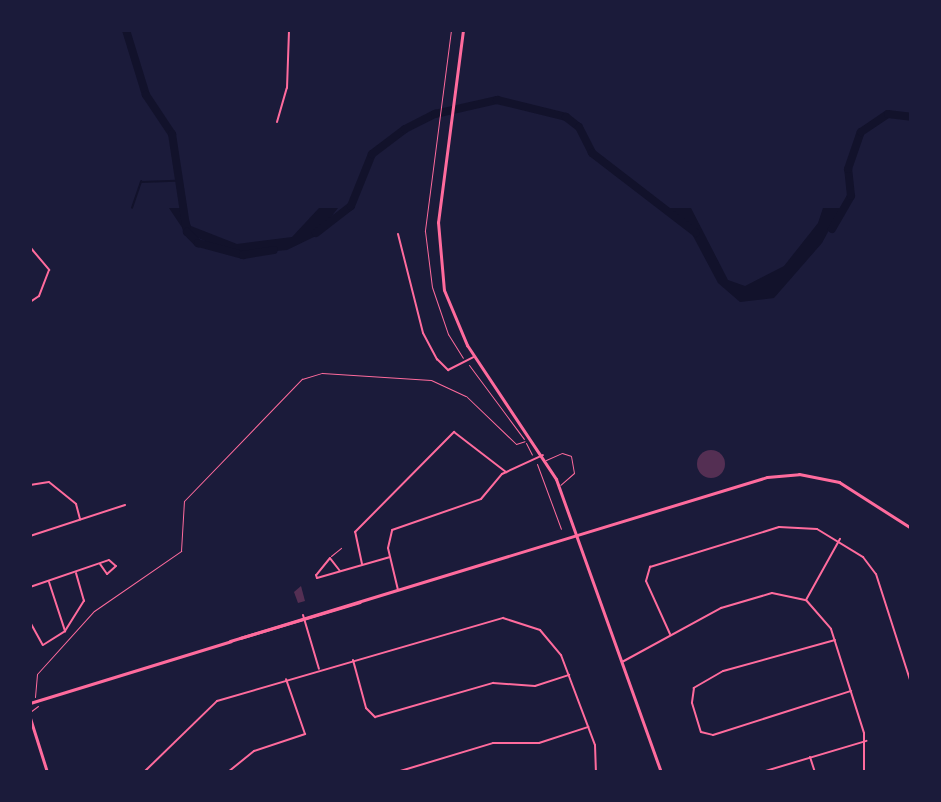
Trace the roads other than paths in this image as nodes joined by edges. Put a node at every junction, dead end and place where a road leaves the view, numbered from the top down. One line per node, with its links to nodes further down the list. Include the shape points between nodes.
1 (289, 30): 3 (street, via 287,88)
2 (463, 30): 7 (main road, via 445,165 439,264 454,320)
3 (277, 122)
4 (398, 234): 7 (street, via 423,333 436,359 448,370)
5 (30, 247): 6 (street, via 49,270 39,296)
6 (30, 303)
7 (474, 357): 8 (main road)
8 (543, 455): 9 (main road); 10 (street)
9 (546, 460): 12 (main road); 12 (lane, via 562,453 571,456 574,473)
10 (506, 472): 20 (street, via 481,499 397,526 387,539); 23 (street, via 454,432 355,532)
11 (30, 485): 14 (street, via 49,482 76,504)
12 (559, 486): 17 (main road)
13 (125, 505): 14 (street)
14 (80, 519): 16 (street)
15 (911, 528): 17 (main road, via 839,482 789,475)
16 (30, 536)
17 (575, 537): 28 (main road); 39 (main road)
18 (840, 539): 30 (street); 35 (street, via 817,529 779,527 650,567 646,581); 43 (street, via 876,574)
19 (341, 548): 21 (lane)
20 (390, 557): 23 (street); 28 (street)
21 (330, 558): 24 (street); 24 (street, via 317,578)
22 (100, 564): 22 (street, via 107,574 116,566 112,560); 25 (street)
23 (362, 564): 24 (street)
24 (340, 571)
25 (76, 573): 26 (street); 34 (street, via 84,601)
26 (49, 581): 27 (street); 34 (street)
27 (30, 587)
28 (398, 590): 29 (main road)
29 (373, 597): 31 (main road); 32 (main road)
30 (806, 600): 35 (street, via 785,594 759,596 700,616); 36 (street, via 825,618)
31 (303, 615): 32 (street); 37 (main road)
32 (305, 621): 37 (main road); 40 (street)
33 (30, 622): 34 (street, via 43,645)
34 (65, 631)
35 (670, 634): 39 (street)
36 (835, 640): 44 (street); 44 (street, via 723,671 694,688 692,703 701,732 713,735)
37 (230, 641): 45 (main road)
38 (353, 659): 40 (street); 41 (street, via 503,618 531,624 547,635); 41 (street, via 368,712 376,717 493,682 540,686)
39 (622, 662): 55 (main road)
40 (319, 669): 42 (street)
41 (569, 675): 47 (street)
42 (286, 679): 51 (street, via 211,704); 52 (street, via 305,734 254,752)
43 (911, 683)
44 (851, 691): 48 (street)
45 (30, 703)
46 (30, 718): 50 (main road)
47 (588, 727): 53 (street, via 538,743 493,743); 54 (street)
48 (866, 741): 49 (street); 58 (street)
49 (810, 757): 56 (street); 57 (street)
50 (47, 772)
51 (144, 772)
52 (228, 772)
53 (397, 772)
54 (596, 772)
55 (661, 772)
56 (764, 772)
57 (815, 772)
58 (864, 772)

